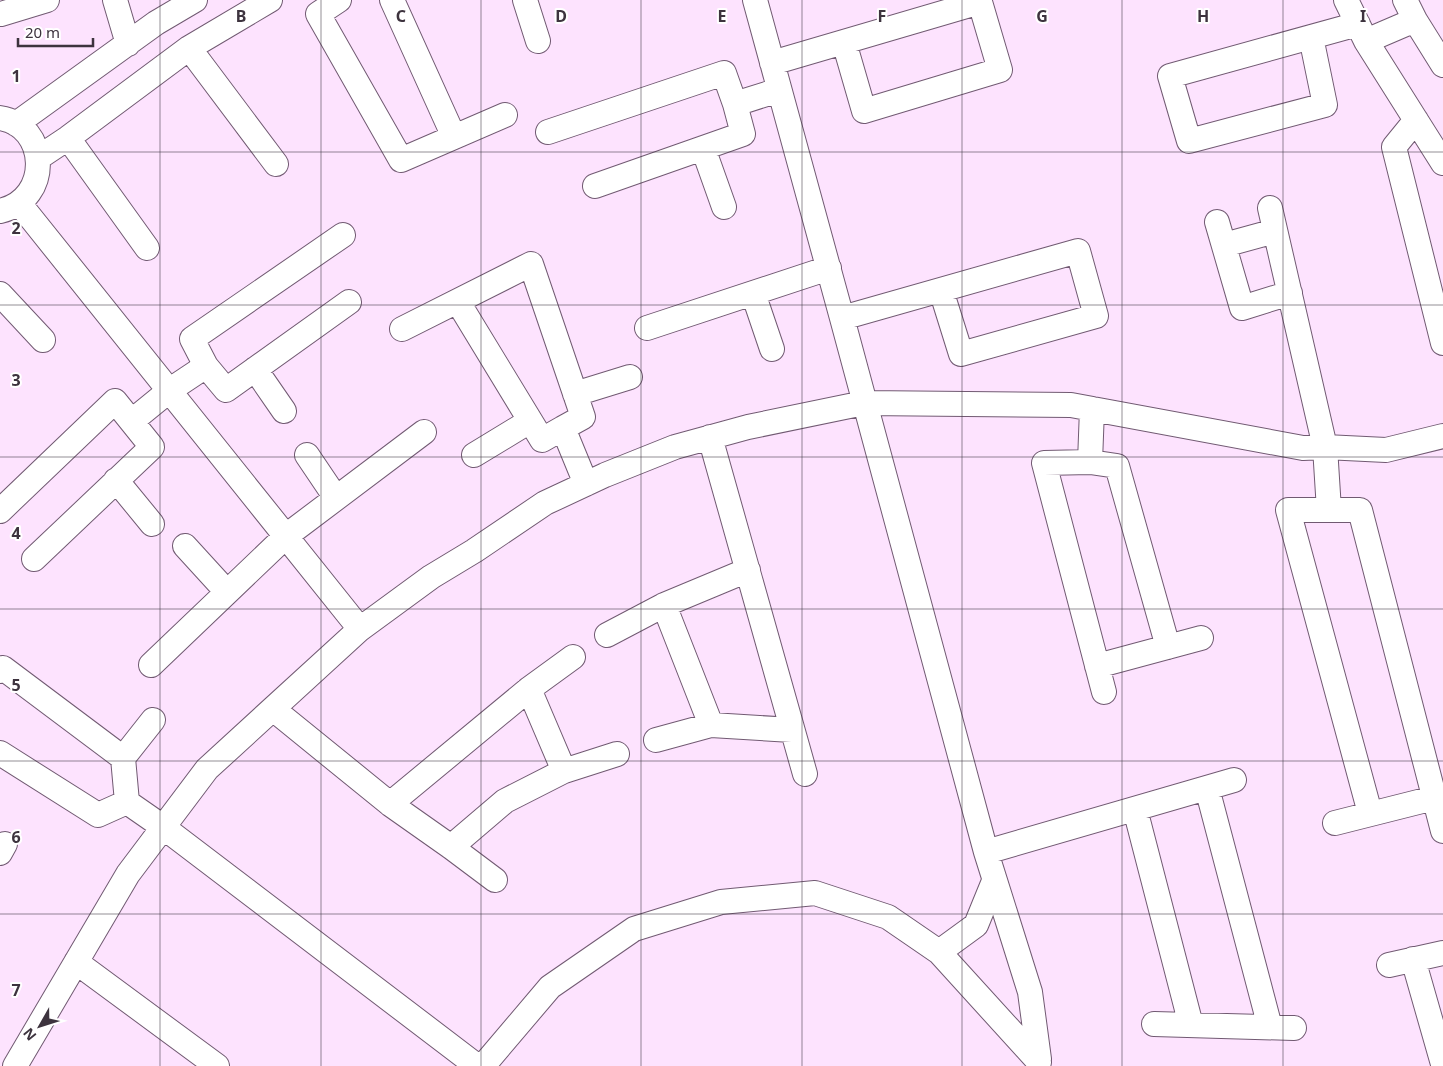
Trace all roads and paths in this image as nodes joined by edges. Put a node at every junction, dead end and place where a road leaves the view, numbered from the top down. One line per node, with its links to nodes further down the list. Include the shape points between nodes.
1 (47, 0): 11 (street)
2 (115, 0): 16 (street)
3 (195, 0): 16 (street)
4 (270, 0): 17 (street)
5 (339, 0): 26 (street, via 318,14 401,160)
6 (392, 0): 26 (street)
7 (525, 0): 14 (street)
8 (755, 0): 18 (street)
9 (1346, 0): 12 (street)
10 (1410, 10): 12 (street); 19 (street)
11 (1, 14)
12 (1362, 32): 13 (street); 23 (street)
13 (1311, 37): 13 (street, via 1170,76 1189,141 1325,105)
14 (538, 41)
15 (844, 42): 15 (street, via 980,2 1000,70 864,111); 18 (street)
16 (128, 44): 24 (street)
17 (189, 48): 27 (street); 31 (street)
18 (772, 63): 20 (street)
19 (1443, 65)
20 (779, 90): 21 (street); 41 (street)
21 (735, 104): 25 (street, via 724,73); 28 (street, via 743,134)
22 (505, 115): 26 (street)
23 (1416, 120): 30 (street); 48 (street, via 1394,147)
24 (8, 121): 29 (street, via 27,134)
25 (548, 132)
26 (454, 137)
27 (68, 138): 29 (street); 40 (street)
28 (703, 148): 32 (street); 34 (street)
29 (38, 158): 33 (street, via 35,184 28,194)
30 (1443, 163)
31 (276, 164)
32 (595, 186)
33 (9, 207): 58 (street)
34 (724, 207)
35 (1270, 208): 37 (street)
36 (1217, 222): 39 (street)
37 (1275, 231): 39 (street); 44 (street)
38 (343, 235): 55 (street, via 192,339)
39 (1224, 245): 44 (street, via 1242,308)
40 (146, 248)
41 (829, 268): 43 (street); 49 (street)
42 (941, 290): 42 (street, via 962,354 1096,316 1078,251); 49 (street)
43 (753, 293): 50 (street); 54 (street)
44 (1290, 293): 69 (street)
45 (0, 294): 52 (street)
46 (349, 302): 56 (street)
47 (458, 302): 51 (street); 59 (street, via 531,264); 64 (street)
48 (1439, 311): 53 (street)
49 (842, 318): 60 (street)
50 (647, 328)
51 (402, 329)
52 (43, 340)
53 (1443, 343)
54 (772, 349)
55 (206, 366): 56 (street, via 226,390); 58 (street)
56 (255, 369): 62 (street)
57 (630, 377): 59 (street)
58 (170, 390): 63 (street); 79 (street)
59 (576, 394): 65 (street, via 583,417)
60 (864, 402): 61 (street, via 1071,405); 68 (street); 116 (street)
61 (1092, 409): 69 (street, via 1303,448); 72 (street)
62 (284, 411)
63 (132, 421): 73 (street, via 152,447); 77 (street, via 114,401)
64 (530, 421): 65 (street, via 542,440); 71 (street)
65 (563, 428): 74 (street)
66 (424, 432): 75 (street)
67 (1443, 436): 69 (street, via 1386,450)
68 (710, 437): 74 (street, via 676,446); 82 (street)
69 (1325, 447): 76 (street)
70 (307, 455): 75 (street)
71 (474, 455)
72 (1090, 462): 88 (street, via 1117,466); 91 (street, via 1044,463)
73 (116, 480): 78 (street); 81 (street)
74 (586, 484): 85 (street, via 545,503 431,577)
75 (336, 498): 79 (street)
76 (1329, 510): 107 (street, via 1360,510); 111 (street, via 1288,510)
77 (0, 511)
78 (152, 524)
79 (286, 536): 83 (street); 85 (street)
80 (185, 546): 83 (street)
81 (34, 559)
82 (748, 570): 84 (street); 98 (street)
83 (227, 592): 90 (street)
84 (664, 604): 86 (street); 97 (street)
85 (360, 629): 95 (street)
86 (607, 635)
87 (1201, 638): 88 (street)
88 (1168, 647): 91 (street)
89 (573, 657): 93 (street)
90 (151, 664)
91 (1097, 666): 94 (street)
92 (0, 671): 102 (street, via 3,668)
93 (529, 689): 103 (street); 109 (street)
94 (1104, 692)
95 (273, 709): 109 (street); 113 (street, via 207,770)
96 (153, 720): 102 (street)
97 (711, 725): 98 (street); 99 (street)
98 (792, 730): 104 (street)
99 (656, 740)
100 (0, 753): 108 (street, via 98,815)
101 (616, 754): 103 (street)
102 (124, 758): 108 (street)
103 (564, 771): 115 (street, via 505,801)
104 (805, 774)
105 (1234, 780): 106 (street)
106 (1207, 788): 110 (street); 126 (street)
107 (1434, 798): 111 (street); 114 (street)
108 (126, 802): 113 (street)
109 (390, 804): 115 (street)
110 (1134, 809): 116 (street); 125 (street)
111 (1370, 813): 112 (street)
112 (1335, 823)
113 (163, 827): 122 (street, via 128,874); 132 (street)
114 (1443, 831)
115 (451, 847): 117 (street)
116 (986, 852): 118 (street)
117 (495, 880)
118 (994, 881): 119 (street, via 976,924); 129 (street, via 1030,992)
119 (939, 952): 129 (street); 133 (street, via 888,918 815,893 722,902 634,930 550,987)
120 (1443, 952): 121 (street)
121 (1413, 959): 123 (street); 130 (street)
122 (76, 962): 128 (street); 131 (street)
123 (1389, 965)
124 (1154, 1024): 125 (street)
125 (1191, 1025): 126 (street)
126 (1270, 1027): 127 (street)
127 (1294, 1028)
128 (204, 1062)
129 (1040, 1063)
130 (1443, 1064)
131 (15, 1066)
132 (476, 1066)
133 (483, 1066)

